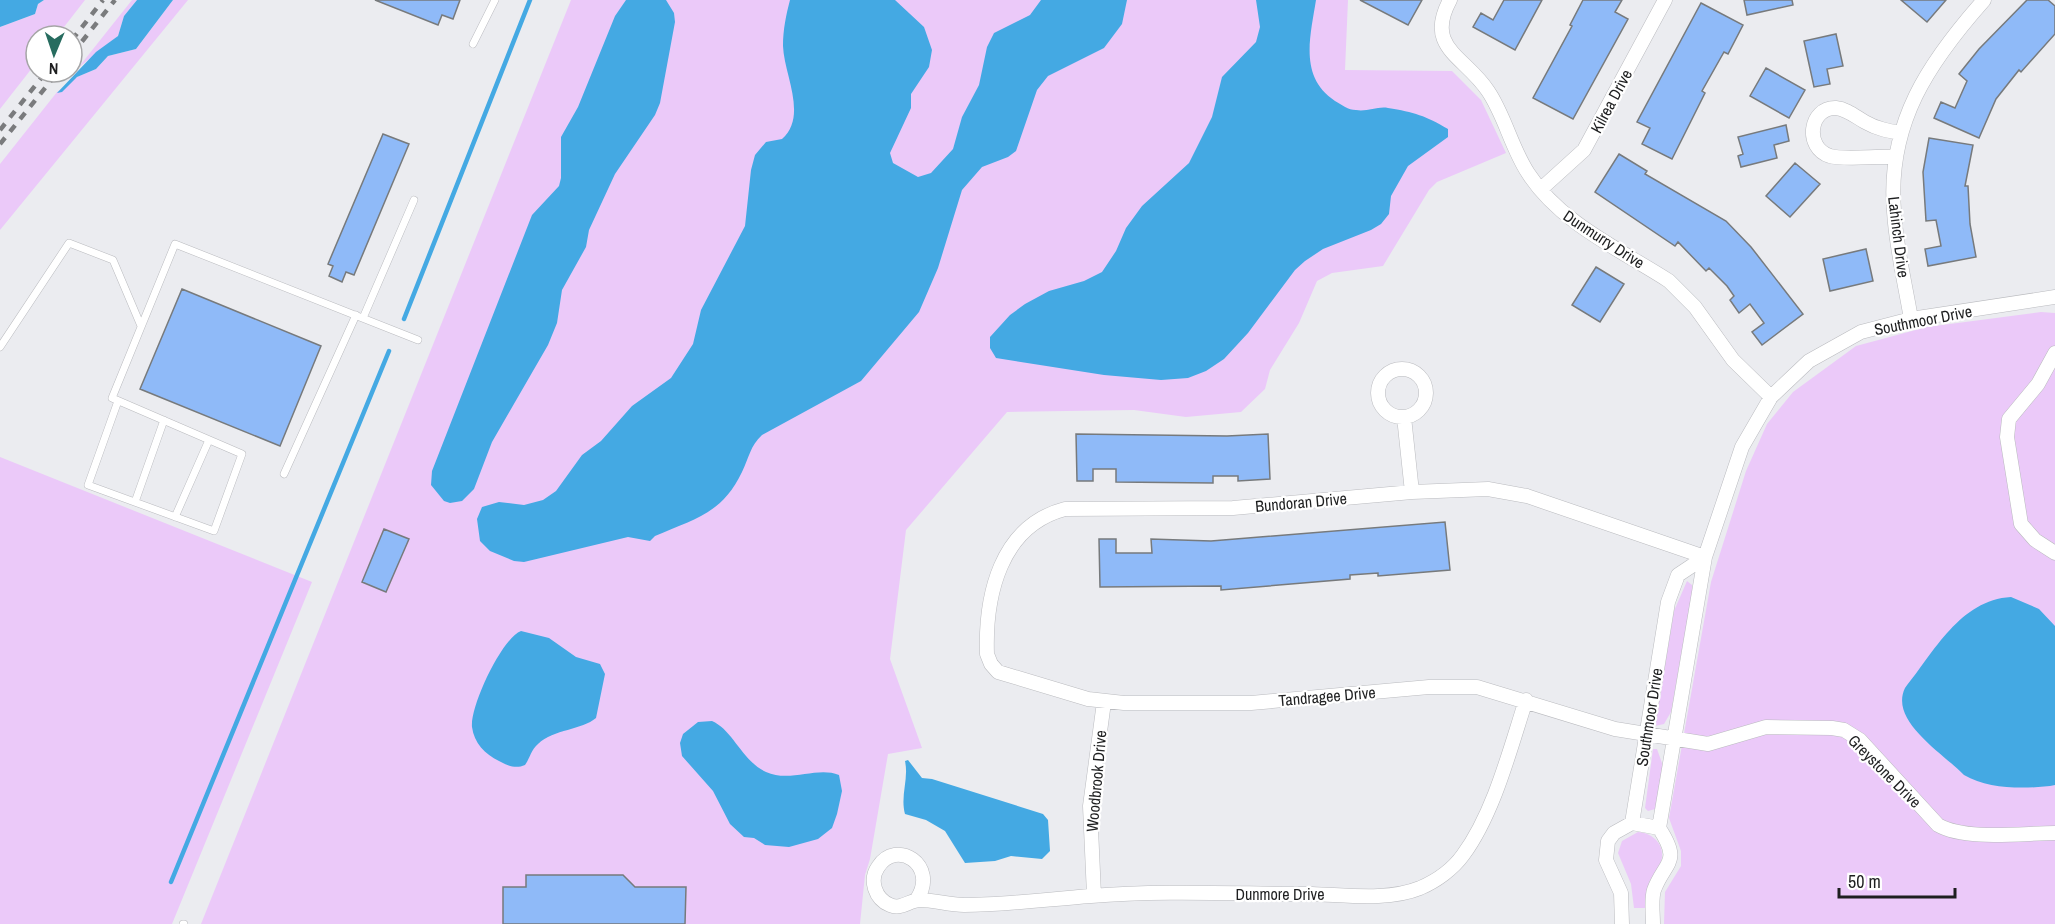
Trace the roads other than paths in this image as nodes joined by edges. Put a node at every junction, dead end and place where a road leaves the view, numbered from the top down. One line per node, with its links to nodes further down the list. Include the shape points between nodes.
1 (495, 0): 5 (lane)
2 (1450, 0): 8 (street, Dunmurry Drive, via 1440,21 1443,41 1486,88 1528,173)
3 (1665, 0): 8 (street, Kilrea Drive, via 1584,150)
4 (1984, 0): 6 (street, Lahinch Drive, via 1949,39 1918,87)
5 (472, 44)
6 (1901, 133): 7 (street, Lahinch Drive); 7 (street, via 1881,129 1840,108 1829,108 1814,122 1812,135 1816,146 1829,156)
7 (1895, 157): 12 (street, Lahinch Drive, via 1894,210)
8 (1541, 189): 17 (street, Dunmurry Drive, via 1570,218 1670,281 1733,360)
9 (414, 200): 11 (lane)
10 (2055, 297): 12 (street, Southmoor Drive)
11 (360, 317): 13 (lane, via 175,244); 14 (lane); 22 (lane)
12 (1911, 319): 17 (street, Southmoor Drive, via 1846,339 1809,361)
13 (141, 326): 15 (lane, via 113,260 69,243); 18 (lane, via 112,398)
14 (418, 340)
15 (0, 347)
16 (2055, 353): 26 (street, via 2038,384 2009,419 2007,437 2021,524 2035,540)
17 (1771, 397): 27 (street, Southmoor Drive, via 1742,447)
18 (118, 401): 20 (lane); 24 (lane, via 88,485)
19 (1404, 417): 23 (street)
20 (164, 420): 21 (lane); 24 (lane)
21 (209, 440): 25 (lane); 25 (lane, via 242,454 214,531)
22 (285, 474)
23 (1412, 492): 27 (street, Bundoran Drive, via 1473,488 1505,491); 28 (street, Bundoran Drive, via 1233,508 1080,507 1054,512 1031,526 1000,565 991,591)
24 (135, 502): 25 (lane)
25 (175, 517)
26 (2055, 553)
27 (1705, 557): 31 (street, Southmoor Drive, via 1678,575 1668,602); 32 (street, Southmoor Drive)
28 (987, 654): 30 (street, Tandragee Drive, via 998,672)
29 (1526, 700): 30 (street, Tandragee Drive, via 1478,687 1453,686 1251,703); 31 (street, Tandragee Drive, via 1615,729); 36 (street, Dunmore Drive, via 1473,840 1449,870 1419,888 1378,895)
30 (1104, 702): 36 (street, Woodbrook Drive, via 1090,818)
31 (1646, 734): 32 (street, Tandragee Drive); 33 (street, Southmoor Drive)
32 (1674, 739): 34 (street, Southmoor Drive); 35 (street, Greystone Drive, via 1716,743 1766,727 1844,730 1860,740 1945,829 1968,834)
33 (1632, 823): 34 (street); 38 (street, via 1614,833 1605,851 1622,893)
34 (1659, 828): 39 (street, via 1671,855 1654,891)
35 (2055, 833)
36 (1094, 895): 37 (street, Dunmore Drive, via 963,905)
37 (917, 899)
38 (1622, 924)
39 (1653, 924)

